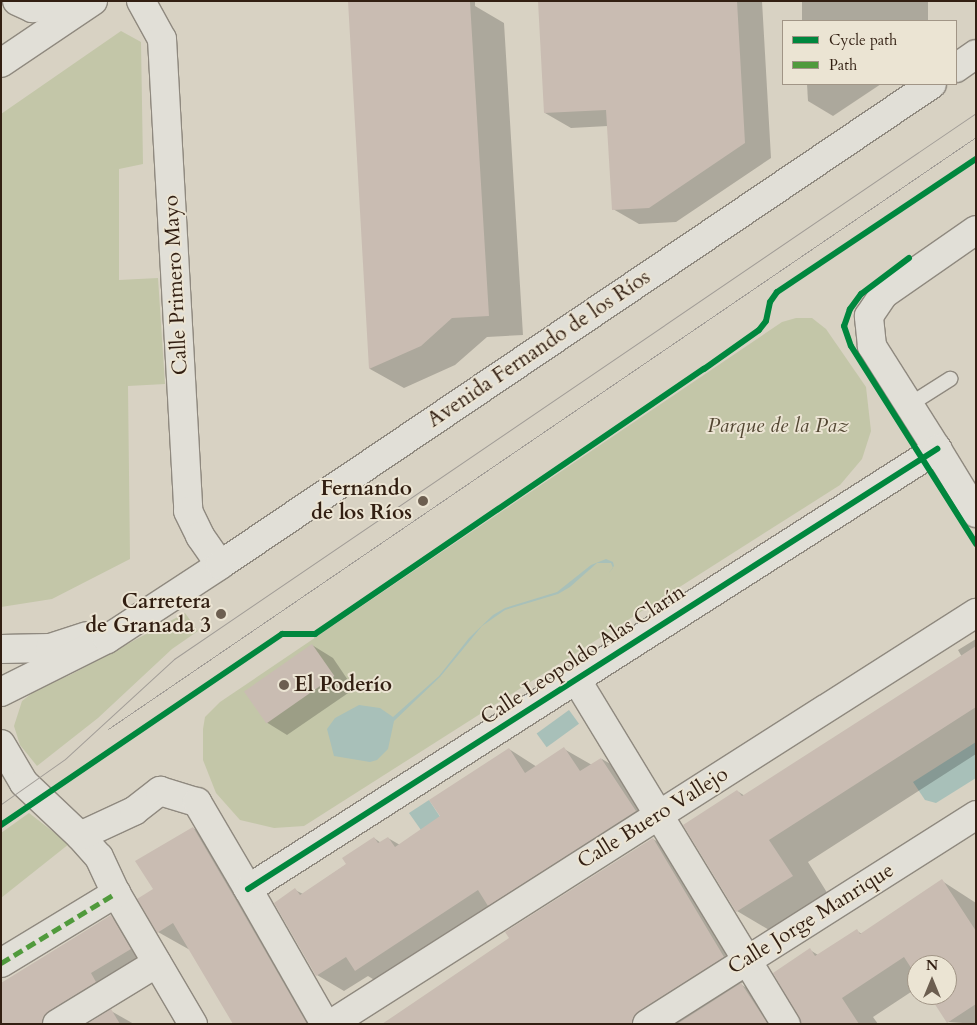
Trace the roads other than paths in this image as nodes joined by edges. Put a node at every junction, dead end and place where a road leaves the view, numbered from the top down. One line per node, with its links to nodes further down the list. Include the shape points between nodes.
1 (17, 1): 3 (street, via 32,8 64,8)
2 (142, 1): 13 (street, Calle Primero Mayo, via 162,39 188,511)
3 (90, 3): 5 (street)
4 (976, 54): 6 (street)
5 (1, 63)
6 (957, 67)
7 (931, 85): 13 (street, Avenida Fernando de los Ríos)
8 (976, 230): 10 (street, via 884,294 869,316 872,346)
9 (950, 379): 10 (lane)
10 (909, 405): 11 (street)
11 (937, 449): 12 (street); 17 (street, Calle Leopoldo Alas Clarín)
12 (976, 513)
13 (220, 565): 14 (street, Avenida Fernando de los Ríos)
14 (145, 613): 16 (street, Avenida Fernando de los Ríos, via 50,648); 18 (street, Avenida Fernando de los Ríos, via 81,653)
15 (976, 613): 21 (street, Calle Buero Vallejo)
16 (1, 649)
17 (576, 679): 21 (street); 24 (street, Calle Leopoldo Alas Clarín)
18 (1, 692)
19 (1, 744): 20 (street)
20 (12, 781): 23 (street)
21 (658, 815): 26 (street); 32 (street, Calle Buero Vallejo)
22 (976, 815): 26 (street, Calle Jorge Manrique)
23 (80, 836): 24 (street, via 134,811 160,791 197,802); 25 (street, via 99,857)
24 (248, 889): 31 (street)
25 (116, 892): 27 (street); 28 (street)
26 (747, 960): 33 (street, Calle Jorge Manrique); 34 (street)
27 (1, 963)
28 (157, 963): 29 (street); 30 (street)
29 (57, 1024)
30 (193, 1024)
31 (325, 1024)
32 (330, 1024)
33 (647, 1024)
34 (786, 1024)

